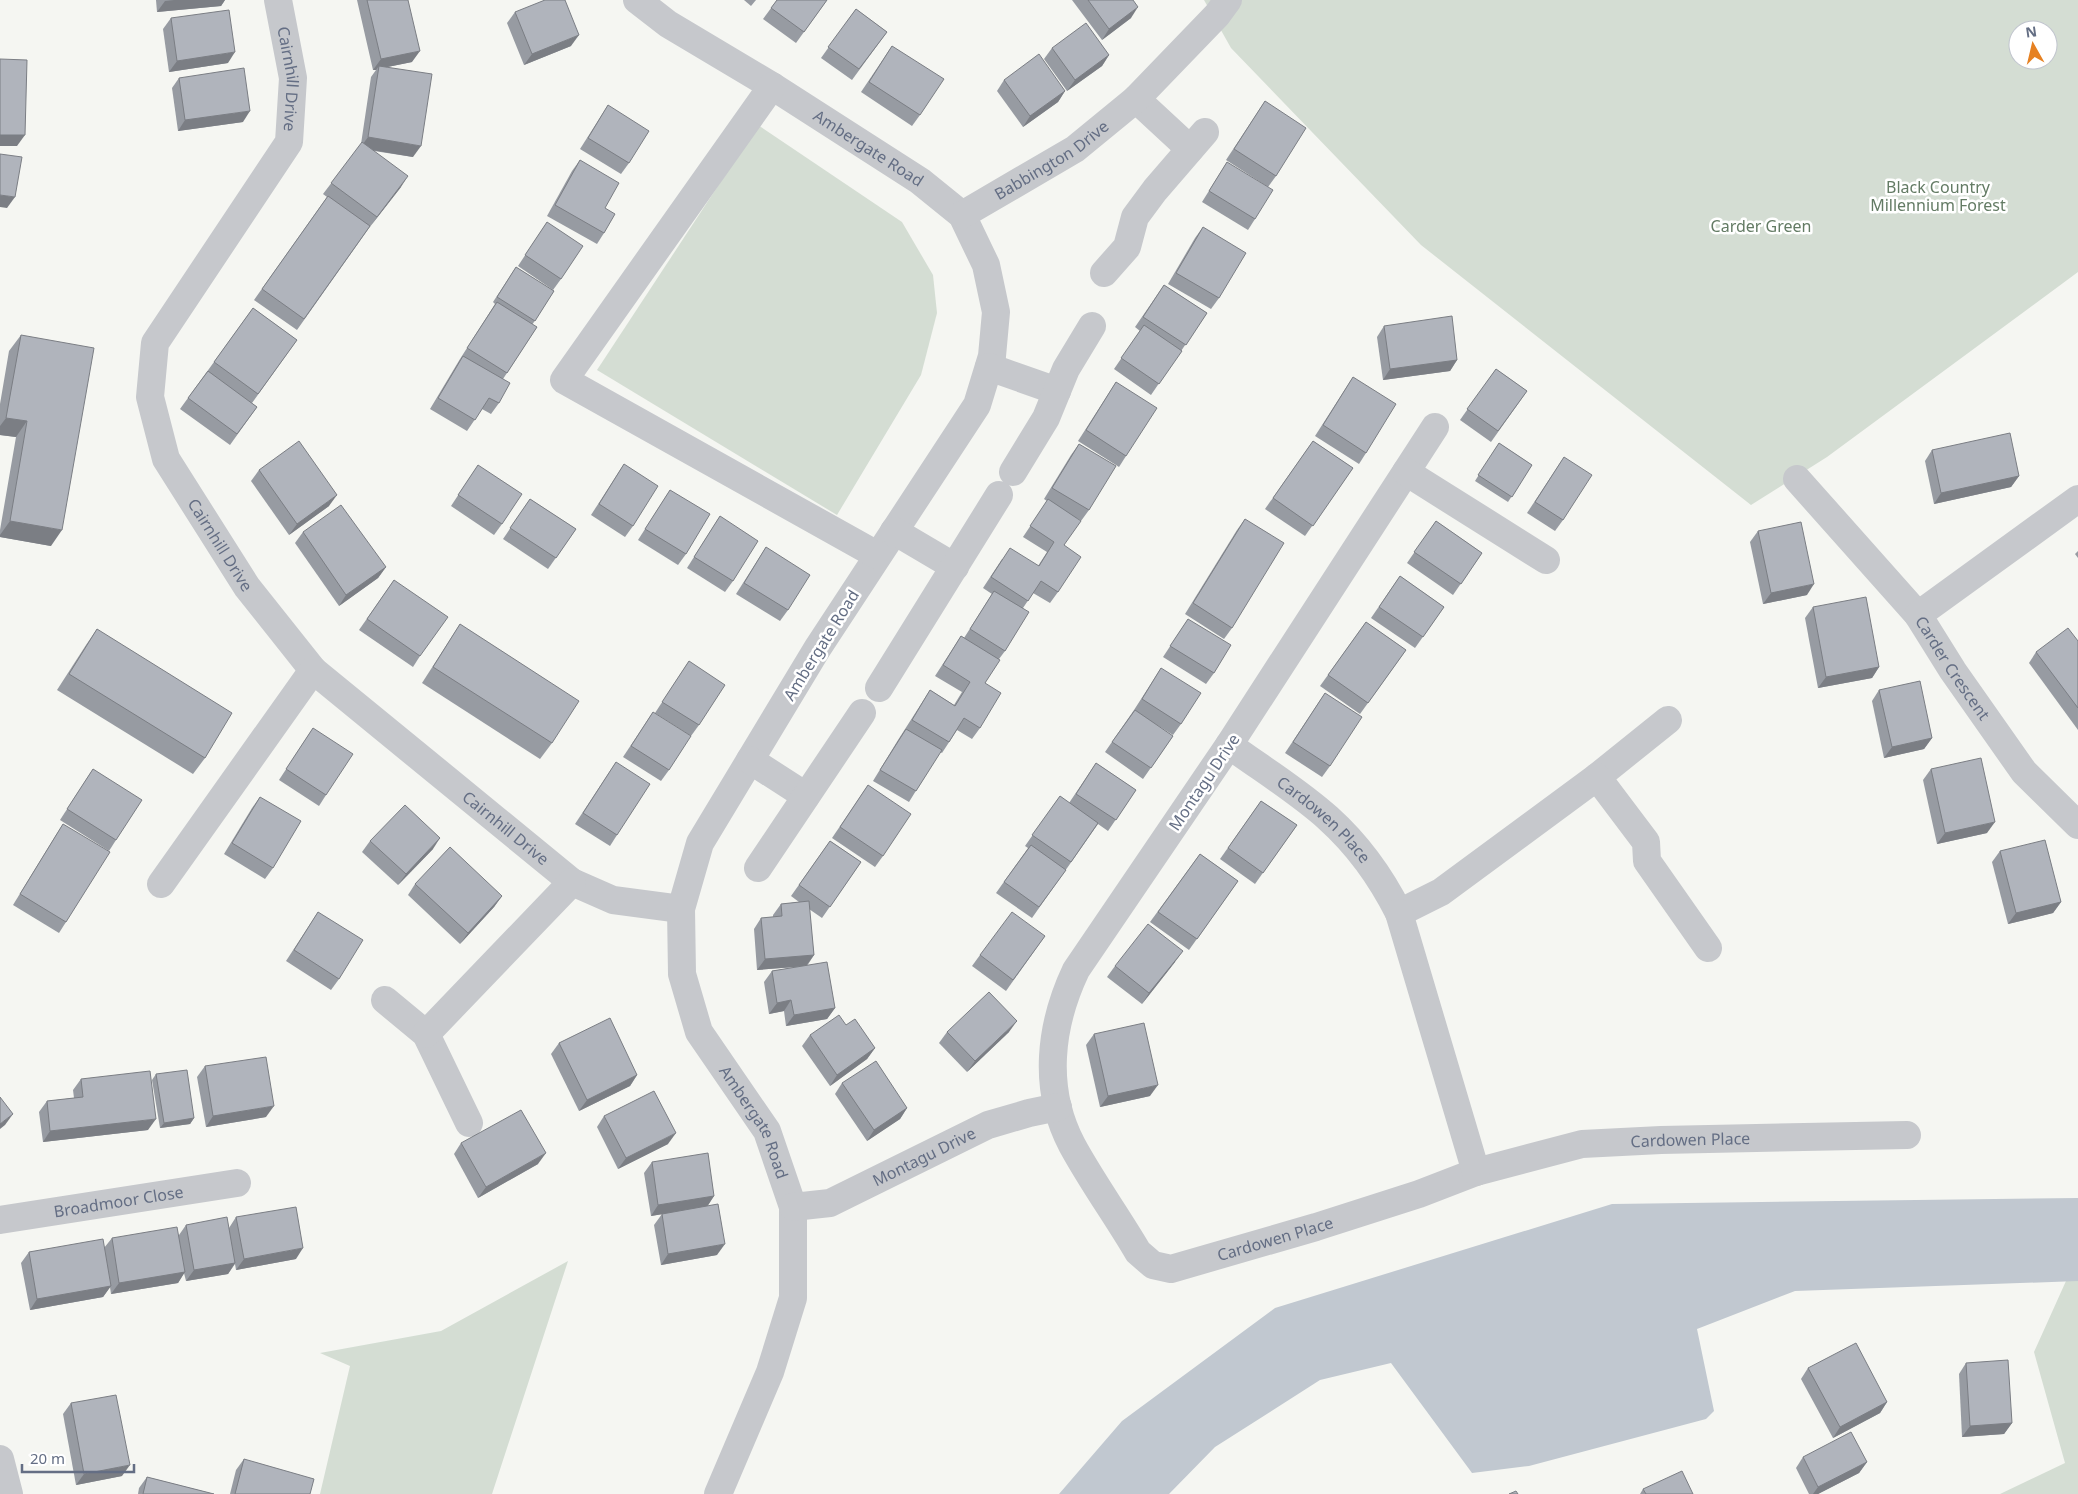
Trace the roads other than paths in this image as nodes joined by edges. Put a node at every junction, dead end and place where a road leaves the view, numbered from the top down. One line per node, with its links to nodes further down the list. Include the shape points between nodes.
1 (278, 0): 22 (street, Cairnhill Drive, via 293,78 289,142 155,343 150,397 166,459 247,587)
2 (637, 0): 4 (street, Ambergate Road, via 668,24)
3 (1228, 0): 5 (street, Babbington Drive)
4 (772, 86): 6 (street, Ambergate Road, via 920,181); 18 (street, via 564,380)
5 (1136, 99): 6 (street, Babbington Drive, via 1075,149); 7 (street, via 1197,140 1135,217 1127,247)
6 (962, 215): 9 (street, Ambergate Road, via 986,265 996,312)
7 (1104, 273)
8 (1092, 326): 10 (street, via 1066,369)
9 (989, 367): 10 (street); 17 (street, Ambergate Road, via 977,406)
10 (1057, 391): 12 (street, via 1046,418)
11 (1435, 427): 13 (street, Montagu Drive)
12 (1013, 472)
13 (1406, 472): 19 (street); 26 (street, Montagu Drive)
14 (1797, 479): 21 (street)
15 (999, 495): 20 (street)
16 (2078, 499): 21 (street, Carder Crescent)
17 (894, 531): 18 (street, Ambergate Road); 20 (street)
18 (877, 555): 27 (street, Ambergate Road)
19 (1546, 560)
20 (955, 567): 23 (street)
21 (1918, 615): 30 (street, Carder Crescent, via 2024,772)
22 (313, 670): 32 (street, Cairnhill Drive); 33 (street)
23 (879, 688)
24 (862, 713): 29 (street)
25 (1668, 720): 28 (street)
26 (1229, 745): 35 (street, Cardowen Place, via 1327,817 1369,863); 39 (street, Montagu Drive, via 1076,970 1062,998 1054,1034 1052,1071)
27 (750, 760): 29 (street); 34 (street, Ambergate Road, via 700,843)
28 (1597, 777): 35 (street, via 1441,892); 36 (street, via 1646,842 1647,861)
29 (806, 796): 31 (street)
30 (2078, 824)
31 (758, 868)
32 (572, 882): 34 (street, Cairnhill Drive, via 613,900); 38 (street)
33 (161, 884)
34 (681, 909): 45 (street, Ambergate Road, via 682,974 699,1032 767,1131)
35 (1399, 913): 42 (street, Cardowen Place)
36 (1708, 948)
37 (385, 1000): 38 (street)
38 (426, 1034): 40 (street)
39 (1058, 1107): 44 (street, Montagu Drive, via 1072,1144); 45 (street, Montagu Drive, via 988,1125 830,1203)
40 (469, 1123)
41 (1907, 1135): 42 (street, Cardowen Place, via 1597,1143 1556,1150)
42 (1476, 1172): 44 (street, Cardowen Place, via 1316,1227 1171,1269 1153,1265 1138,1252)
43 (237, 1184): 46 (street, Broadmoor Close)
44 (1104, 1195)
45 (794, 1207): 49 (street, Ambergate Road, via 793,1298 770,1372)
46 (0, 1220)
47 (0, 1459): 48 (street)
48 (9, 1494)
49 (718, 1494)

